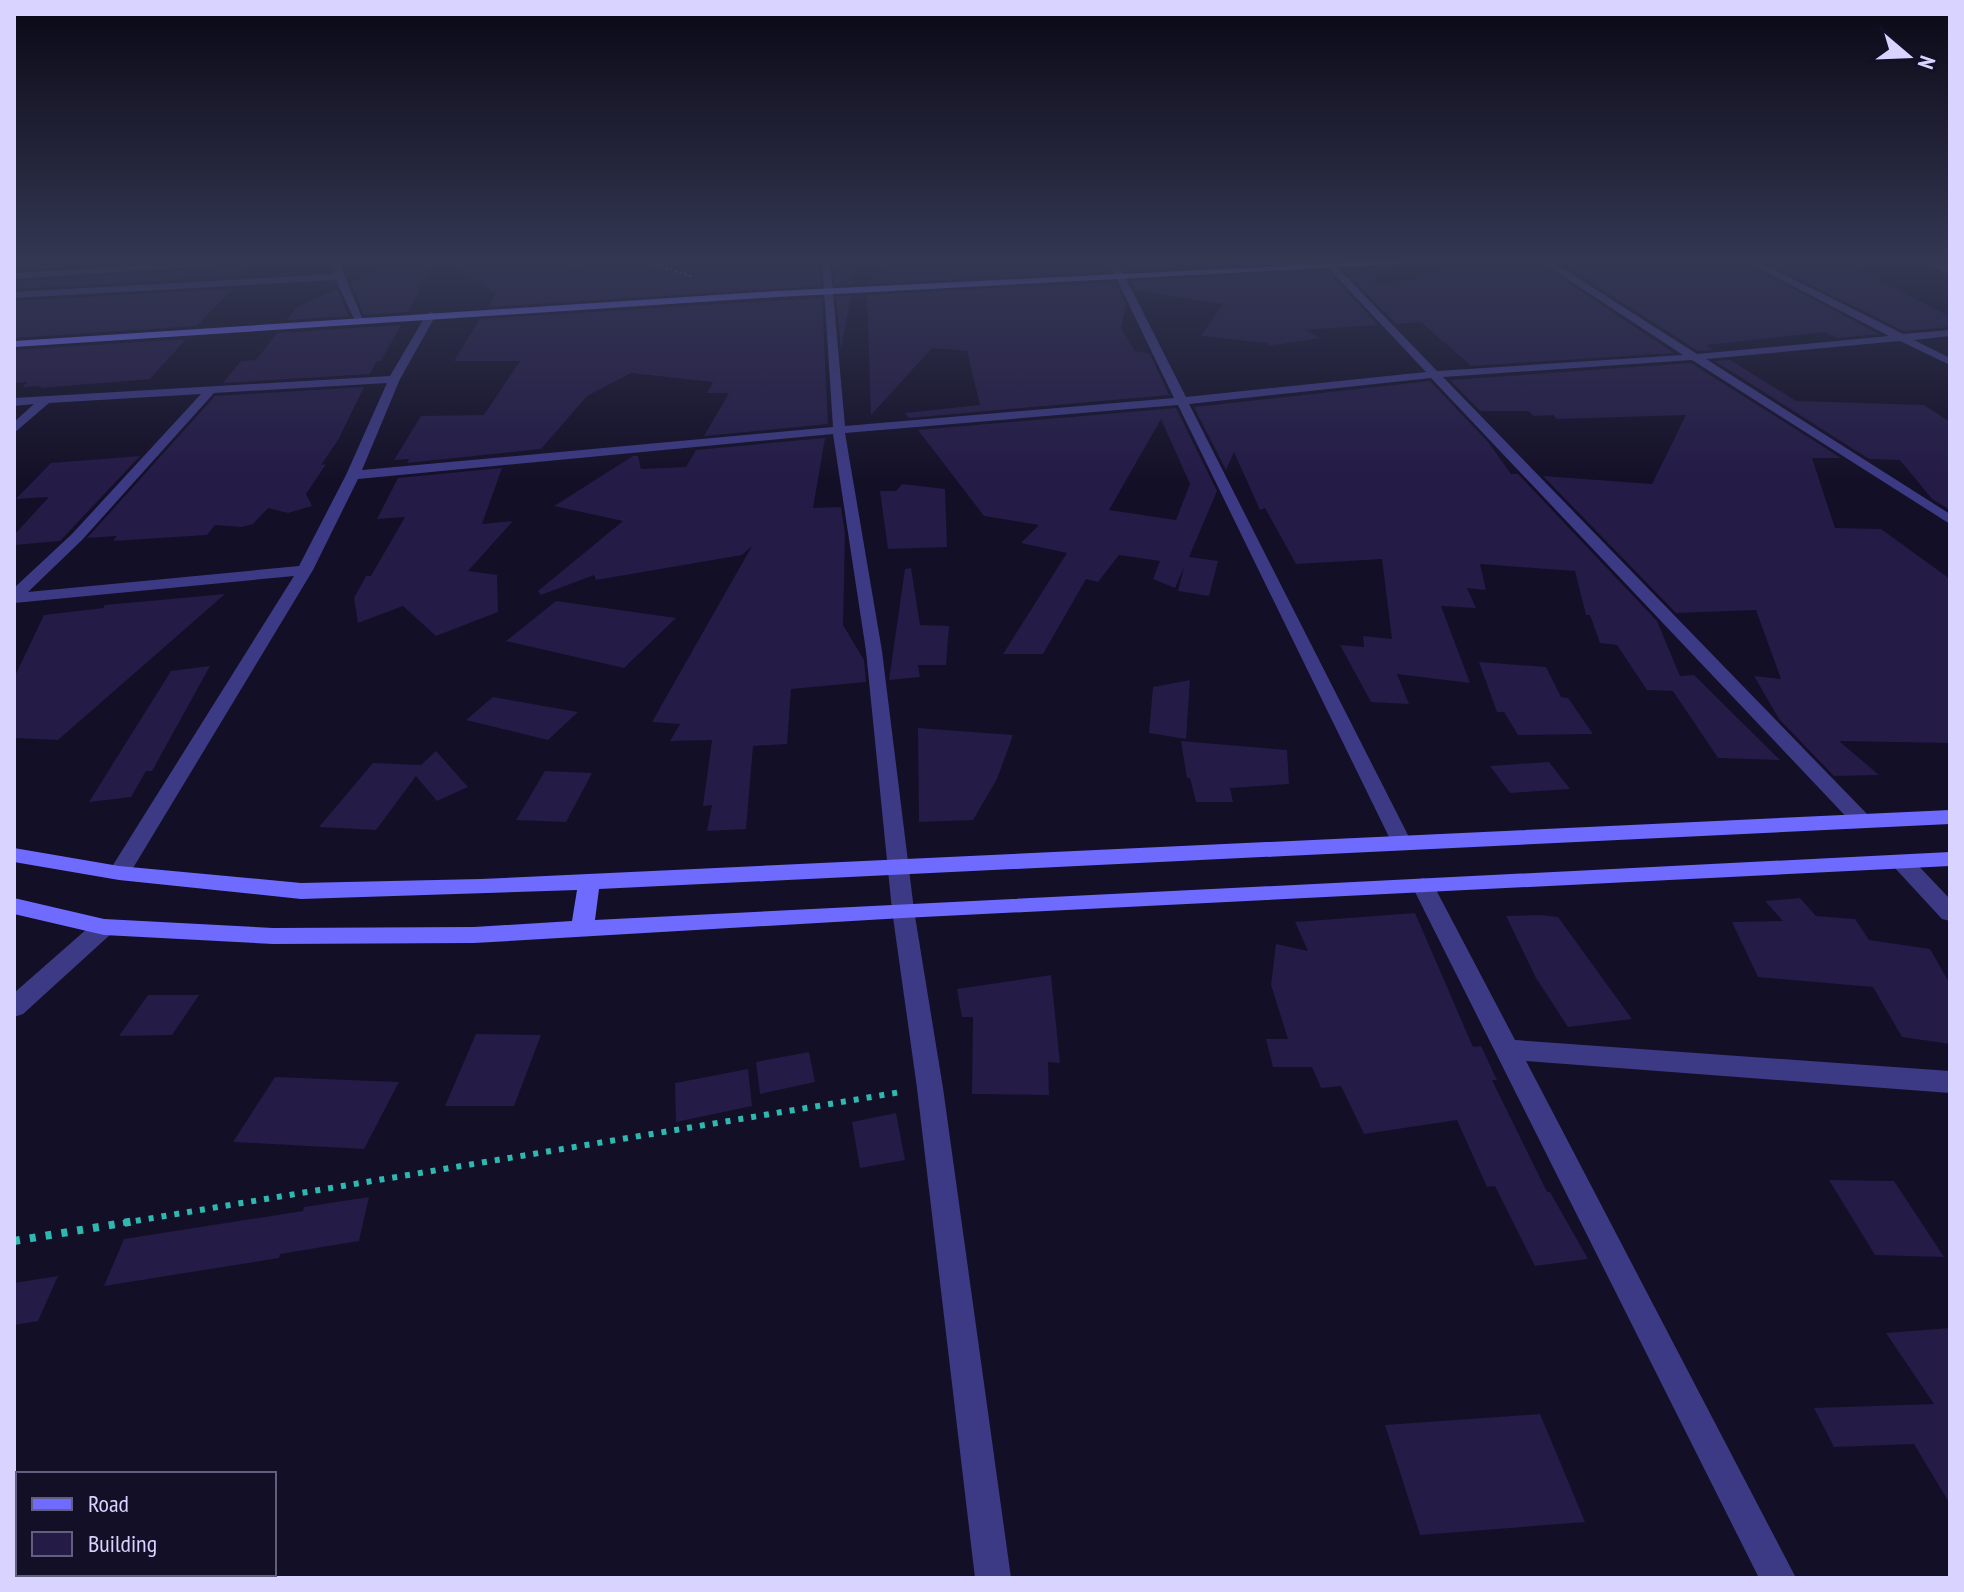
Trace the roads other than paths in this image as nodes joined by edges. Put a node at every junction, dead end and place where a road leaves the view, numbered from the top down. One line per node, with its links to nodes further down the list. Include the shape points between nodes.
1 (175, 333): 10 (main road)
2 (420, 333): 14 (street)
3 (832, 333): 20 (street)
4 (1149, 333): 17 (street)
5 (1397, 333): 13 (street)
6 (1658, 333): 11 (street)
7 (1892, 333): 9 (street)
8 (1947, 333): 9 (street)
9 (1901, 338): 11 (street); 12 (street)
10 (14, 344)
11 (1695, 357): 13 (street); 22 (street)
12 (1950, 362)
13 (1436, 374): 17 (street); 26 (street)
14 (394, 379): 15 (street); 21 (street)
15 (210, 391): 16 (street); 24 (street)
16 (45, 401): 18 (street); 19 (street)
17 (1183, 401): 20 (street); 27 (street)
18 (14, 402)
19 (14, 429)
20 (839, 430): 21 (street); 31 (street, via 874,651)
21 (353, 475): 23 (street)
22 (1950, 520)
23 (305, 570): 24 (street); 32 (street)
24 (14, 598)
25 (1950, 817): 26 (main road)
26 (1861, 820): 27 (main road)
27 (1401, 841): 31 (main road)
28 (14, 855): 32 (main road)
29 (1950, 859): 30 (main road)
30 (1902, 862): 34 (main road); 37 (street)
31 (898, 867): 33 (main road); 36 (street)
32 (119, 873): 33 (main road, via 301,891)
33 (589, 882): 39 (main road)
34 (1423, 886): 36 (main road); 41 (street)
35 (14, 906): 38 (main road)
36 (903, 910): 39 (main road); 43 (street)
37 (1950, 913)
38 (104, 927): 39 (main road, via 273,936 474,935); 40 (street)
39 (582, 928)
40 (14, 1007)
41 (1508, 1050): 42 (street); 44 (street)
42 (1950, 1082)
43 (993, 1578)
44 (1778, 1578)

